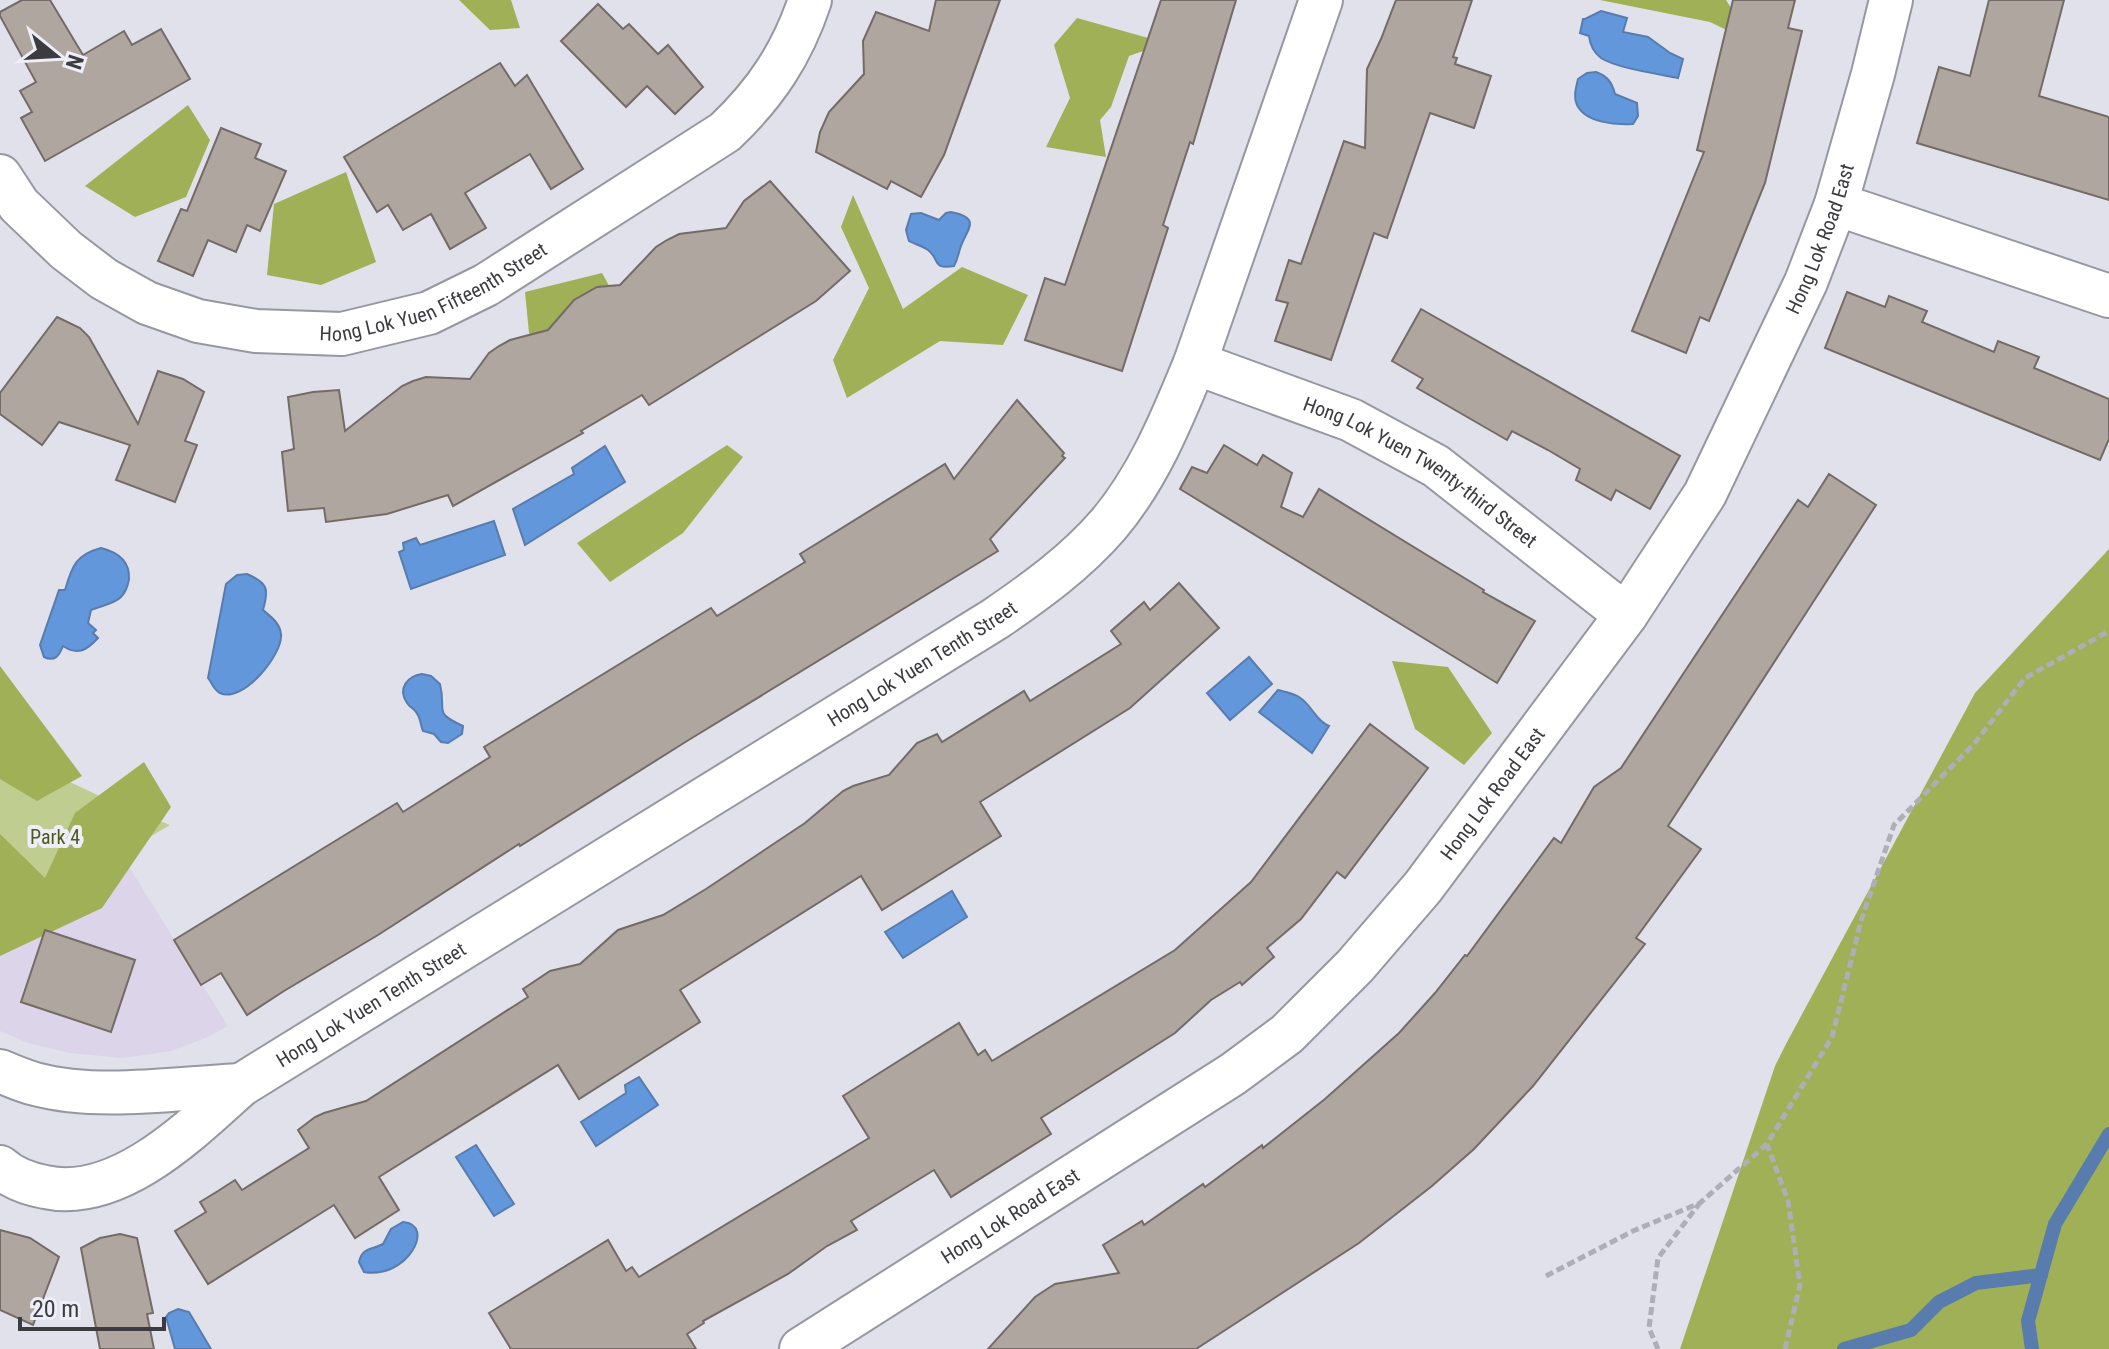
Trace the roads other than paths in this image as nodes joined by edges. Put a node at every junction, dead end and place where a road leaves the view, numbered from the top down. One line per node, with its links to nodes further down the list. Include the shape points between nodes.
1 (810, 0): 4 (street, Hong Lok Yuen Fifteenth Street, via 799,33 773,79 725,132 486,285 429,313 371,328 342,334 256,331 198,321 147,303 66,250 19,205)
2 (1321, 0): 7 (street, Hong Lok Yuen Tenth Street)
3 (1891, 0): 5 (street, Hong Lok Road East)
4 (0, 176)
5 (1836, 204): 6 (street); 8 (street, Hong Lok Road East, via 1806,282 1705,494)
6 (2109, 296)
7 (1195, 363): 8 (street, Hong Lok Yuen Twenty-third Street, via 1351,420 1436,466); 10 (street, Hong Lok Yuen Tenth Street, via 1135,487 1109,524 1038,590)
8 (1626, 615): 12 (street, Hong Lok Road East, via 1423,887 1287,1034)
9 (0, 1071): 10 (street, Hong Lok Yuen Tenth Street, via 35,1084 79,1091)
10 (241, 1085): 11 (street, Hong Lok Yuen Tenth Street, via 192,1129 110,1181 59,1191 32,1185)
11 (0, 1167)
12 (857, 1334): 13 (street, Hong Lok Road East)
13 (801, 1349)

